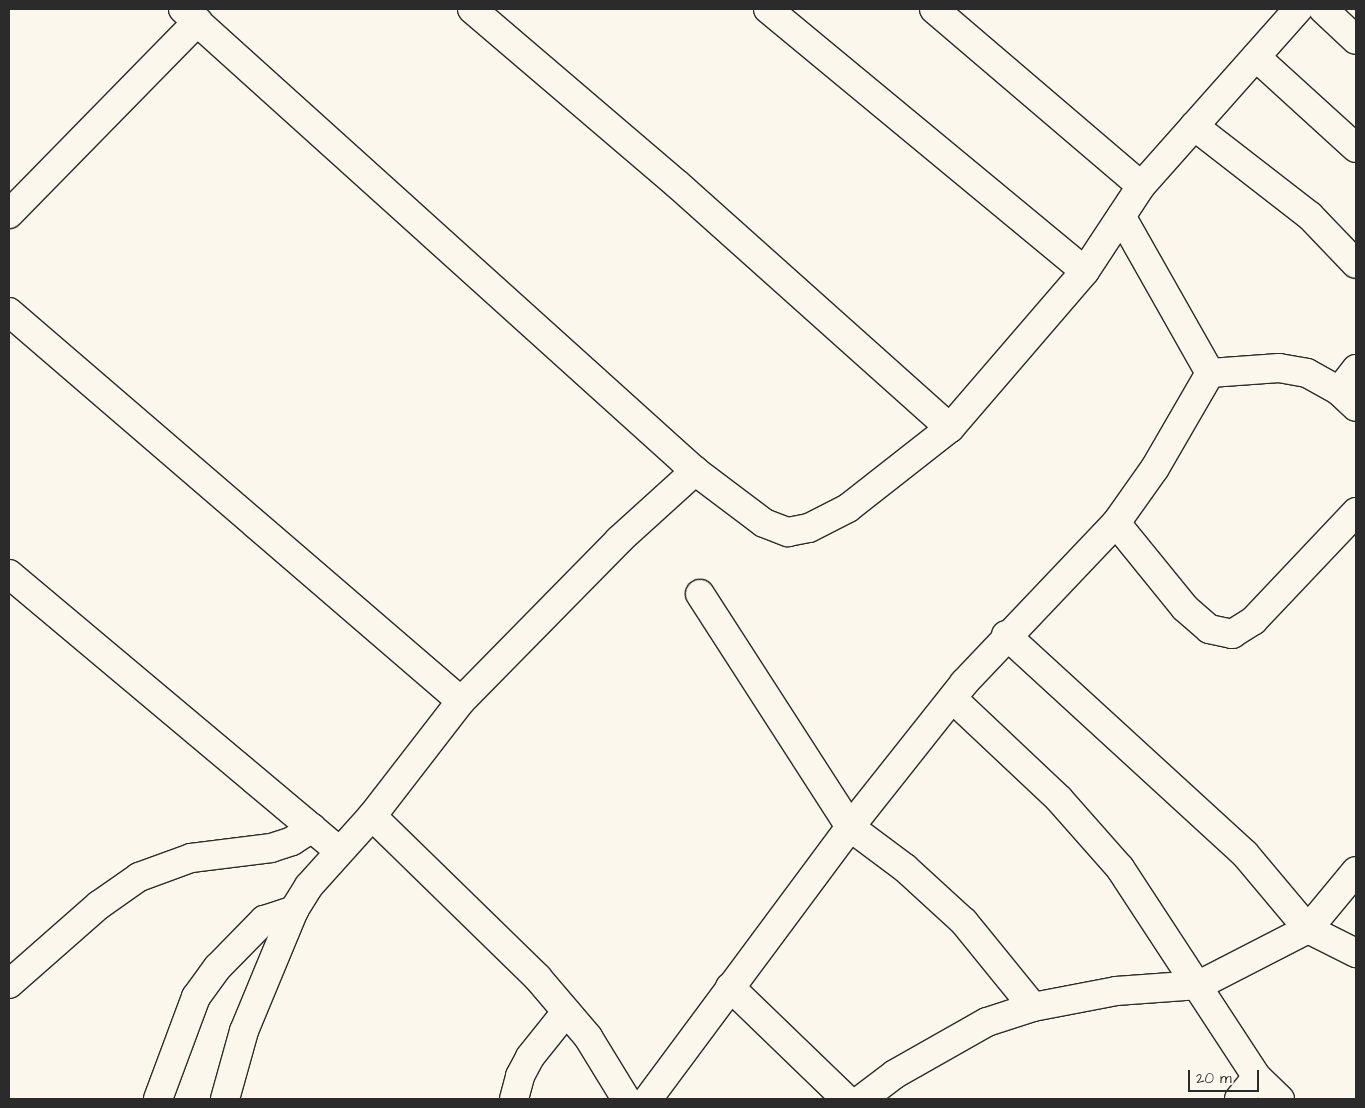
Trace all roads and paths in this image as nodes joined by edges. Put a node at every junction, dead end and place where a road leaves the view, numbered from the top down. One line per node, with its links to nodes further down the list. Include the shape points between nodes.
1 (472, 9): 20 (street, via 677,184)
2 (768, 9): 15 (street)
3 (934, 9): 11 (street)
4 (1298, 9): 8 (street)
5 (1323, 9): 7 (street)
6 (190, 15): 12 (street); 21 (street)
7 (1356, 40)
8 (1256, 57): 9 (street); 10 (street)
9 (1194, 126): 11 (street); 14 (street, via 1310,216)
10 (1356, 148)
11 (1141, 186): 13 (street)
12 (9, 214)
13 (1121, 216): 15 (street); 18 (street)
14 (1356, 264)
15 (1084, 270): 20 (street)
16 (9, 312): 28 (street)
17 (1356, 369): 19 (street)
18 (1210, 374): 19 (street, via 1279,368 1307,373); 23 (street, via 1154,468)
19 (1347, 399)
20 (950, 428): 21 (street, via 848,508 808,528 788,532 764,523)
21 (695, 471): 28 (street, via 619,540)
22 (1356, 512): 23 (street, via 1253,621 1232,634 1210,629 1185,608)
23 (1116, 523): 26 (street)
24 (9, 574): 31 (street)
25 (700, 594): 30 (street)
26 (1006, 635): 27 (street); 35 (street, via 1245,854)
27 (952, 699): 30 (street); 38 (street, via 1059,799 1120,868)
28 (461, 701): 29 (street)
29 (372, 816): 32 (street); 41 (street, via 537,977)
30 (850, 827): 39 (street); 40 (street, via 905,868 964,922)
31 (312, 828): 32 (street); 37 (street, via 292,841 271,848 192,858 139,877 99,905)
32 (338, 850): 34 (street)
33 (1356, 871): 35 (street)
34 (294, 910): 43 (street, via 264,920 218,967 196,997); 44 (street, via 244,1031)
35 (1308, 929): 36 (street); 38 (street)
36 (1356, 953)
37 (9, 984)
38 (1199, 985): 40 (street, via 1116,991); 42 (street)
39 (730, 987): 47 (street); 48 (street)
40 (1033, 1007): 49 (street, via 986,1022 895,1074)
41 (566, 1012): 45 (street, via 530,1057 520,1076); 46 (street, via 588,1037)
42 (1257, 1077): 50 (street); 51 (street)
43 (158, 1099)
44 (225, 1099)
45 (514, 1099)
46 (626, 1099)
47 (648, 1099)
48 (846, 1099)
49 (862, 1099)
50 (1239, 1099)
51 (1280, 1099)

